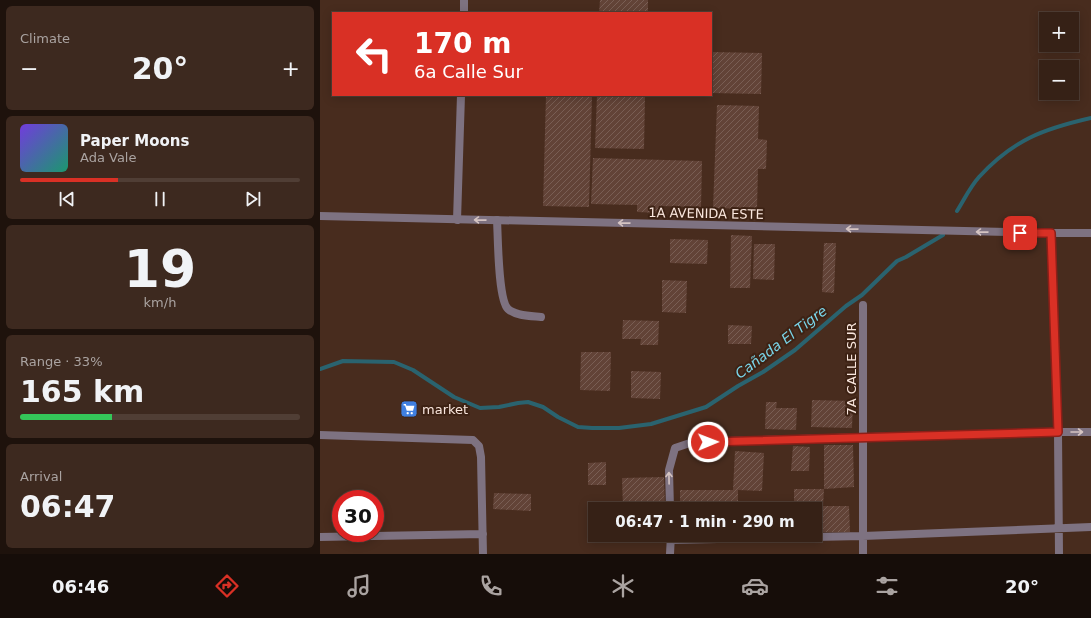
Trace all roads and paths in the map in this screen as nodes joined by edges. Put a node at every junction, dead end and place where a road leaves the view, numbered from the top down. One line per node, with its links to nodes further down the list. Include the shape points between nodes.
1 (464, 0): 2 (street)
2 (464, 12)
3 (461, 96): 5 (street)
4 (320, 216): 5 (street, 1A AVENIDA ESTE)
5 (457, 220): 6 (street, 1A AVENIDA ESTE, one-way to 5)
6 (497, 220): 7 (street, 1A AVENIDA ESTE, one-way to 6); 10 (street, via 502,294 507,308 514,313)
7 (1051, 233): 8 (street, 1A AVENIDA ESTE); 11 (street)
8 (1091, 233)
9 (863, 305): 14 (street, 7A CALLE SUR)
10 (541, 317)
11 (1058, 432): 12 (street, one-way to 12); 14 (street); 17 (street)
12 (1091, 432)
13 (320, 435): 18 (street, via 473,440 479,446 482,457)
14 (863, 437): 15 (street, one-way to 14, via 669,470 675,448 693,442); 20 (street, 7A CALLE SUR)
15 (670, 502)
16 (1091, 527): 17 (street)
17 (1060, 528): 20 (street); 26 (street)
18 (483, 534): 21 (street); 23 (street)
19 (822, 536): 20 (street)
20 (863, 536): 25 (street, 7A CALLE SUR)
21 (320, 537)
22 (671, 542): 24 (street)
23 (483, 554)
24 (670, 554)
25 (863, 554)
26 (1059, 554)

